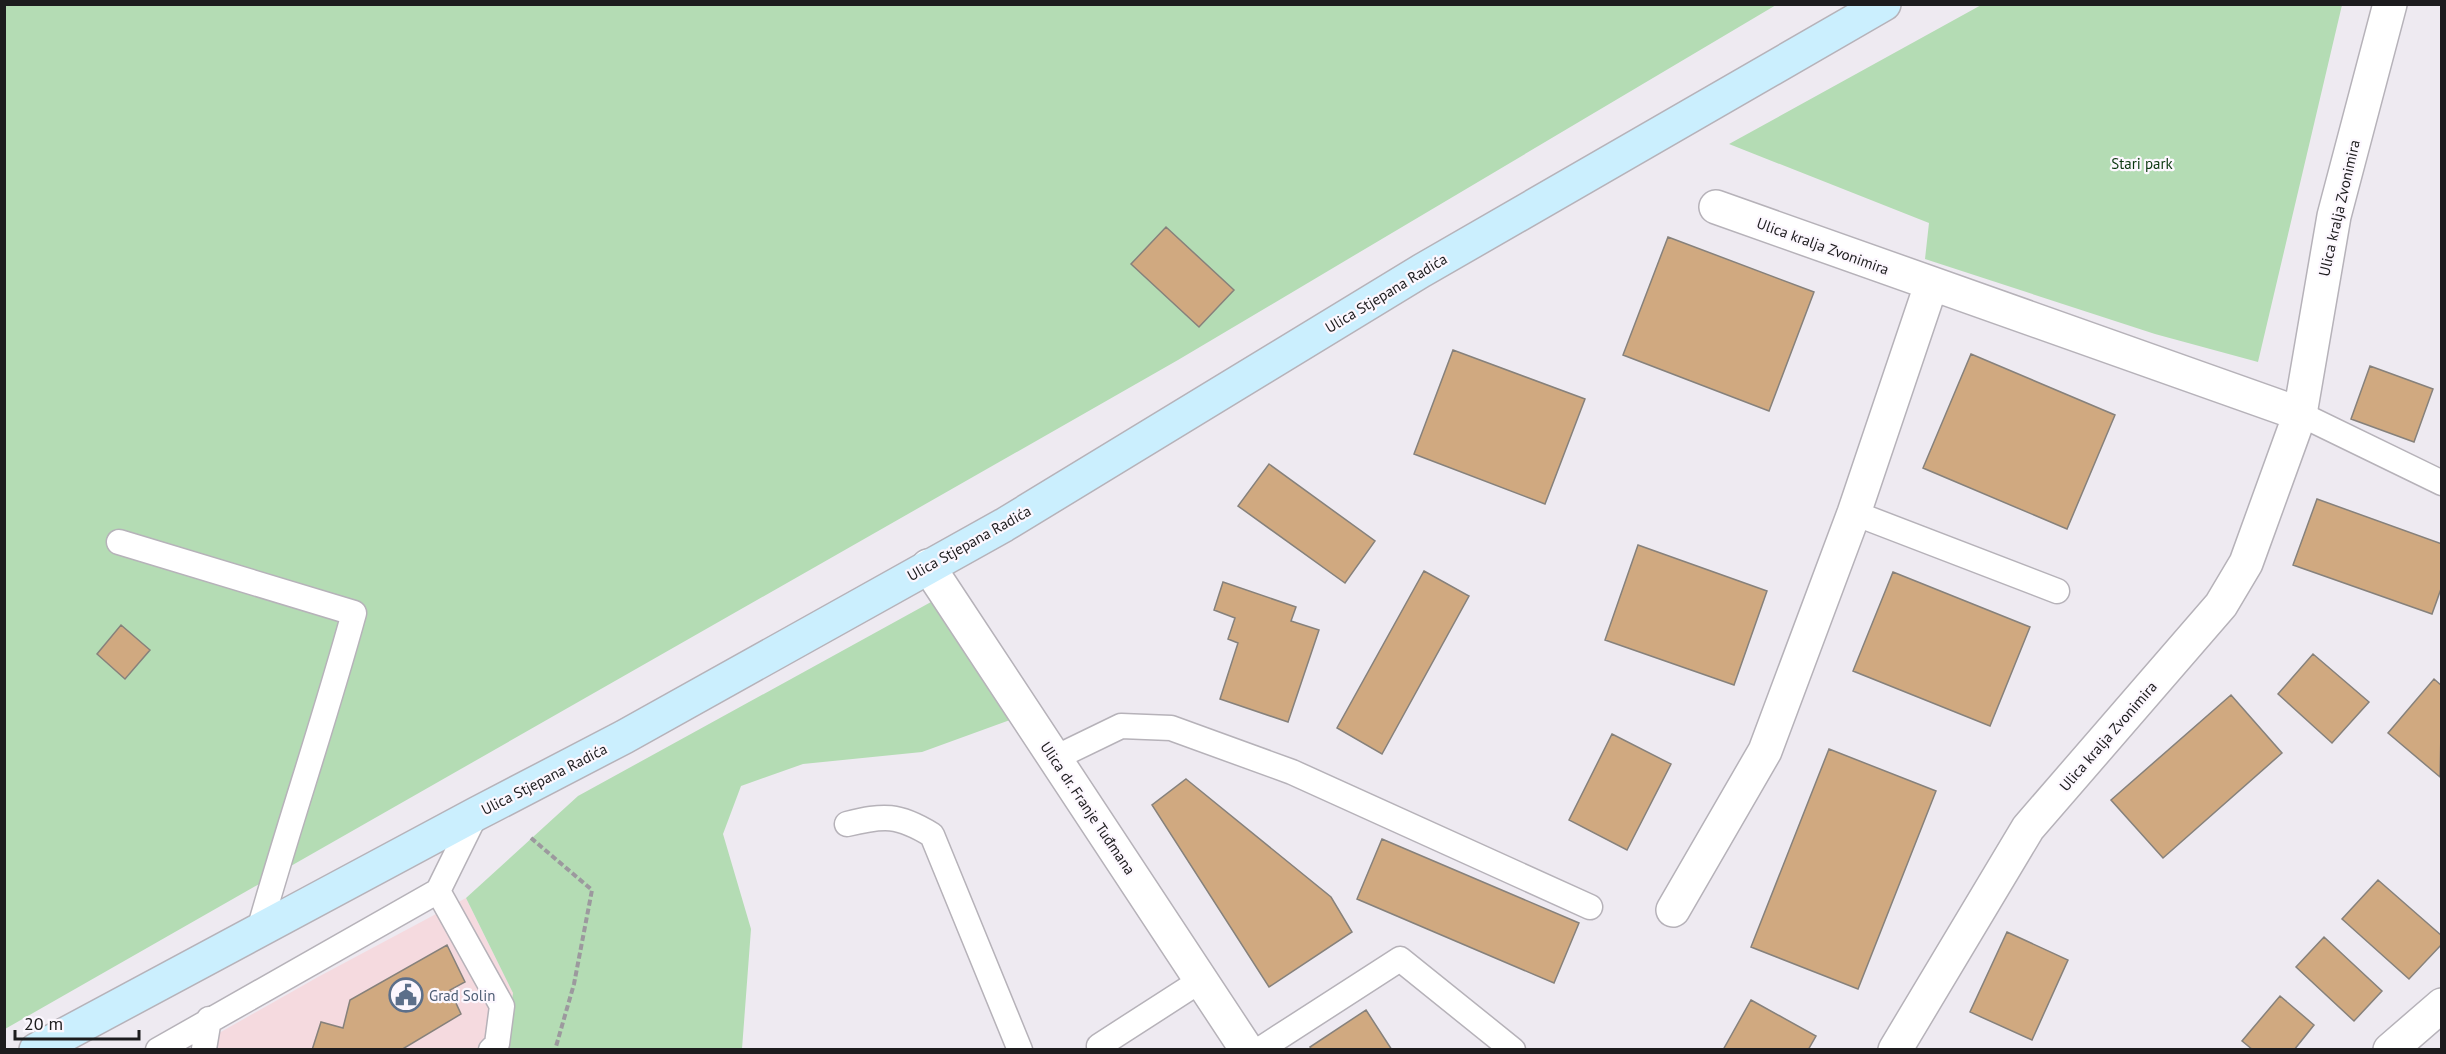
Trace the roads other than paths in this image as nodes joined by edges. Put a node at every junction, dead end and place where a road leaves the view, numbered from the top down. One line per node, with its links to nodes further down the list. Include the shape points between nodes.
1 (1884, 4): 9 (main road, Ulica Stjepana Radića, via 1422,271 1004,525)
2 (2390, 4): 5 (street, Ulica kralja Zvonimira, via 2334,216)
3 (1716, 207): 4 (street, Ulica kralja Zvonimira)
4 (1931, 285): 5 (street, Ulica kralja Zvonimira); 7 (street)
5 (2300, 414): 6 (lane); 30 (street, Ulica kralja Zvonimira, via 2246,563 2222,605 2028,828)
6 (2442, 483)
7 (1854, 513): 10 (lane); 16 (street, via 1765,751)
8 (119, 542): 17 (lane, via 354,613)
9 (928, 566): 11 (street, Ulica dr. Franje Tuđmana); 12 (main road, Ulica Stjepana Radića, via 624,738)
10 (2057, 591)
11 (1055, 758): 15 (lane, via 1121,726 1171,728 1292,772); 18 (street, Ulica dr. Franje Tuđmana)
12 (476, 814): 14 (lane); 17 (main road, Ulica Stjepana Radića)
13 (847, 824): 26 (lane, via 878,816 909,821 932,835)
14 (438, 891): 20 (lane); 25 (lane, via 502,1006 497,1044)
15 (1590, 907)
16 (1673, 910)
17 (260, 930): 23 (main road, Ulica Stjepana Radića)
18 (1203, 979): 22 (lane); 27 (street, Ulica dr. Franje Tuđmana)
19 (2442, 1005): 31 (street)
20 (209, 1019): 21 (lane); 24 (lane)
21 (204, 1048)
22 (1097, 1048)
23 (36, 1050)
24 (158, 1050)
25 (491, 1050)
26 (1020, 1050)
27 (1247, 1050)
28 (1259, 1050): 29 (lane, via 1400,959)
29 (1513, 1050)
30 (1895, 1050)
31 (2390, 1050)

